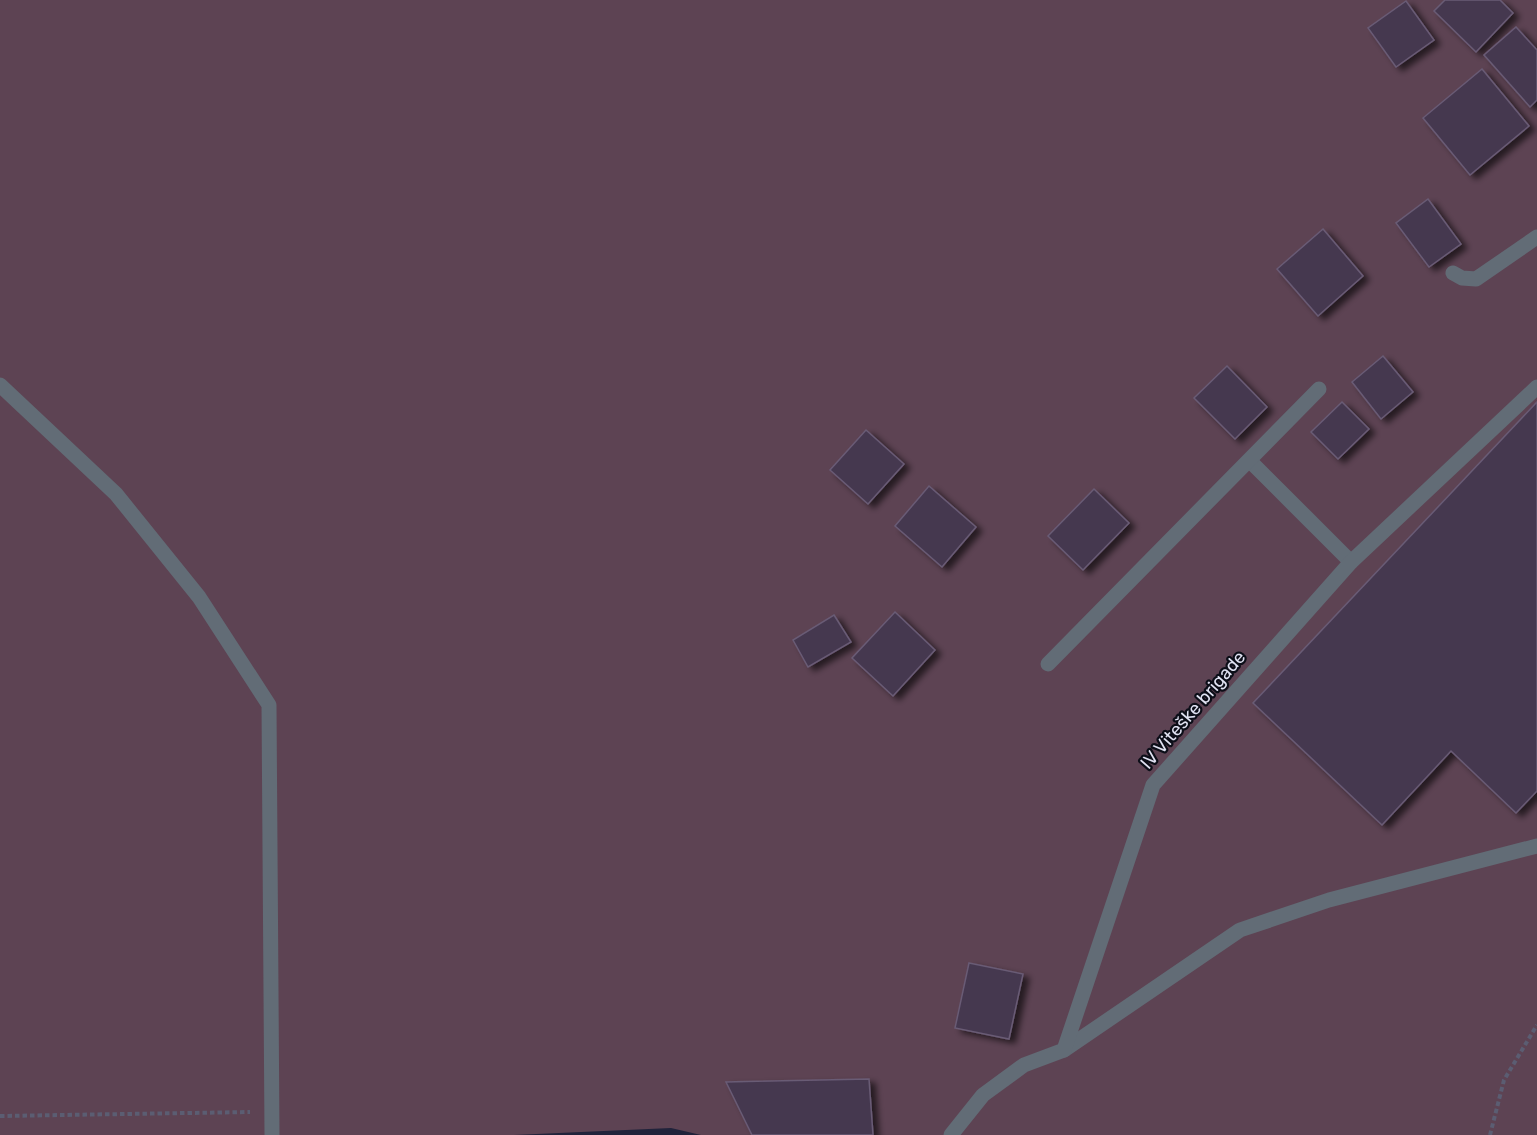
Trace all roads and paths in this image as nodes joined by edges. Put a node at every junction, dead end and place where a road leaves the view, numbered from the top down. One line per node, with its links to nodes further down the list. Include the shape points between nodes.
1 (1537, 237): 2 (street, via 1476,279)
2 (1454, 273)
3 (0, 385): 12 (street, via 116,495 199,597 269,705)
4 (1537, 387): 7 (street, IV Viteške brigade)
5 (1319, 389): 6 (street)
6 (1250, 461): 7 (street); 8 (street)
7 (1351, 562): 11 (street, IV Viteške brigade, via 1153,784)
8 (1048, 664)
9 (1537, 846): 11 (street, via 1329,900 1240,930)
10 (1537, 1025): 16 (path, via 1504,1080)
11 (1065, 1050): 15 (street, via 1024,1065 983,1095)
12 (271, 1112): 13 (path); 14 (street)
13 (0, 1116)
14 (272, 1135)
15 (951, 1135)
16 (1490, 1135)

